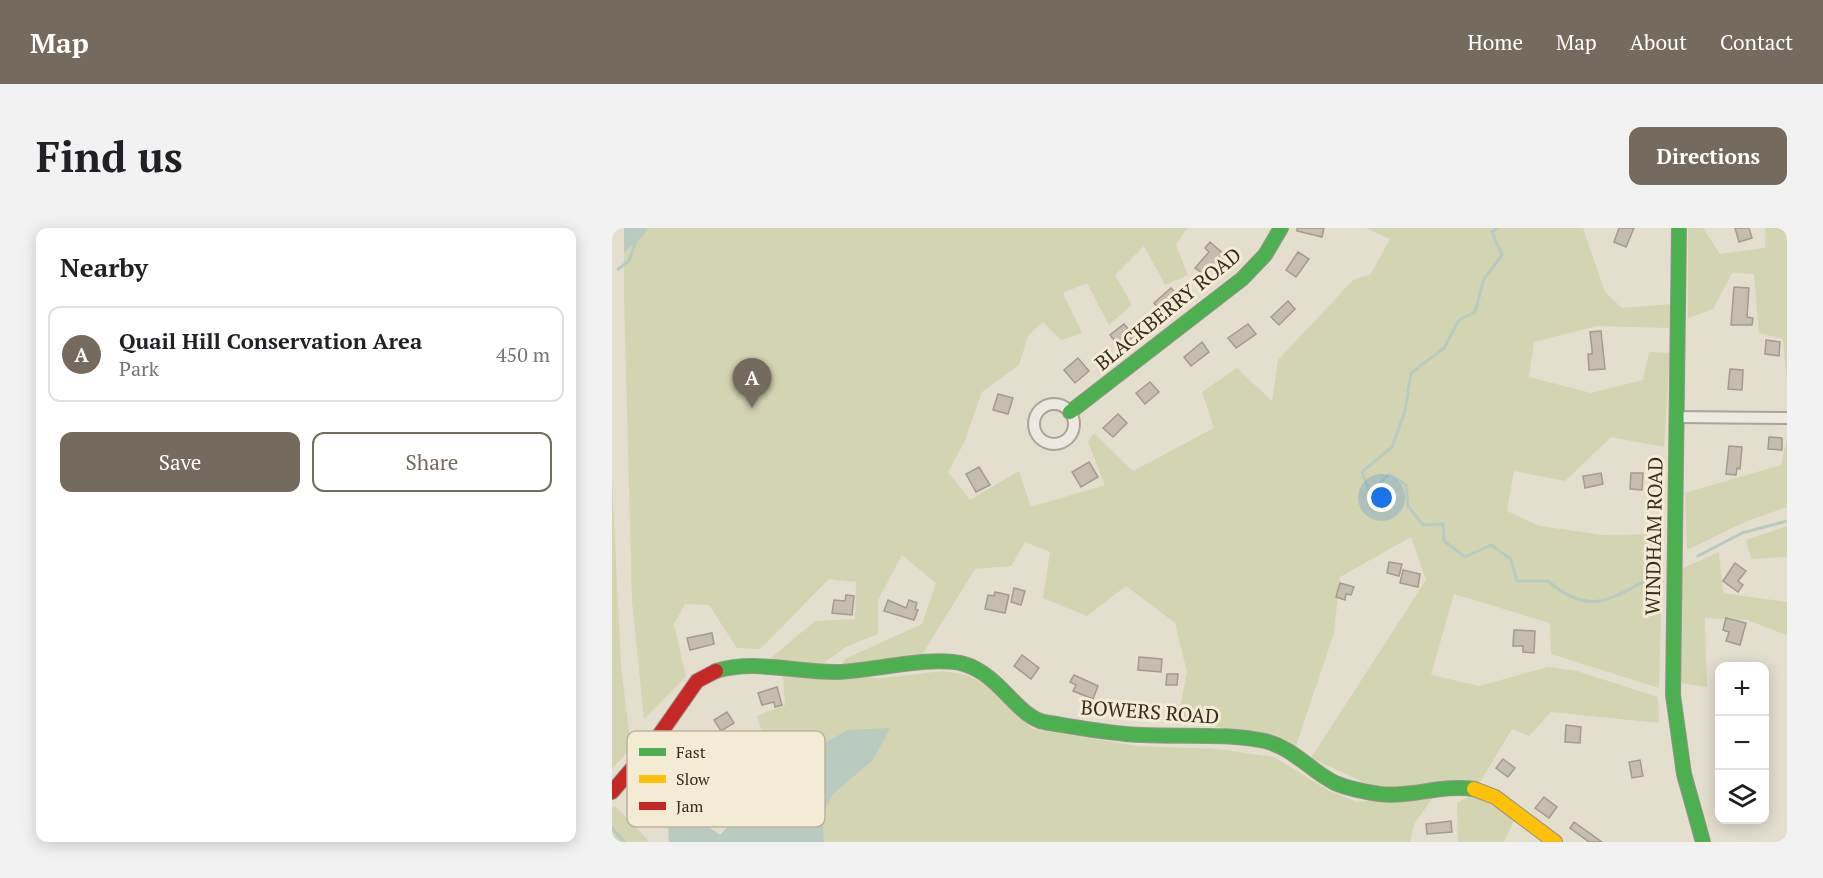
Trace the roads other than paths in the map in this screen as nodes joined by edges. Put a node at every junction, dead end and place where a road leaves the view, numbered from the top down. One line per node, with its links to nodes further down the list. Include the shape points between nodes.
1 (1281, 228): 3 (street, BLACKBERRY ROAD, via 1265,255 1242,279)
2 (1679, 228): 4 (street, WINDHAM ROAD)
3 (1070, 412)
4 (1676, 417): 5 (street); 10 (street, WINDHAM ROAD, via 1672,696 1684,775)
5 (1787, 418)
6 (662, 731): 9 (street, BOWERS ROAD, via 697,681 726,668 766,666 836,672 942,662 964,664 991,676 1020,707 1040,721 1139,735 1268,742 1288,750 1336,783 1373,792 1473,789 1495,797)
7 (627, 774): 8 (street, BOWERS ROAD)
8 (612, 792)
9 (1555, 842)
10 (1703, 842)

